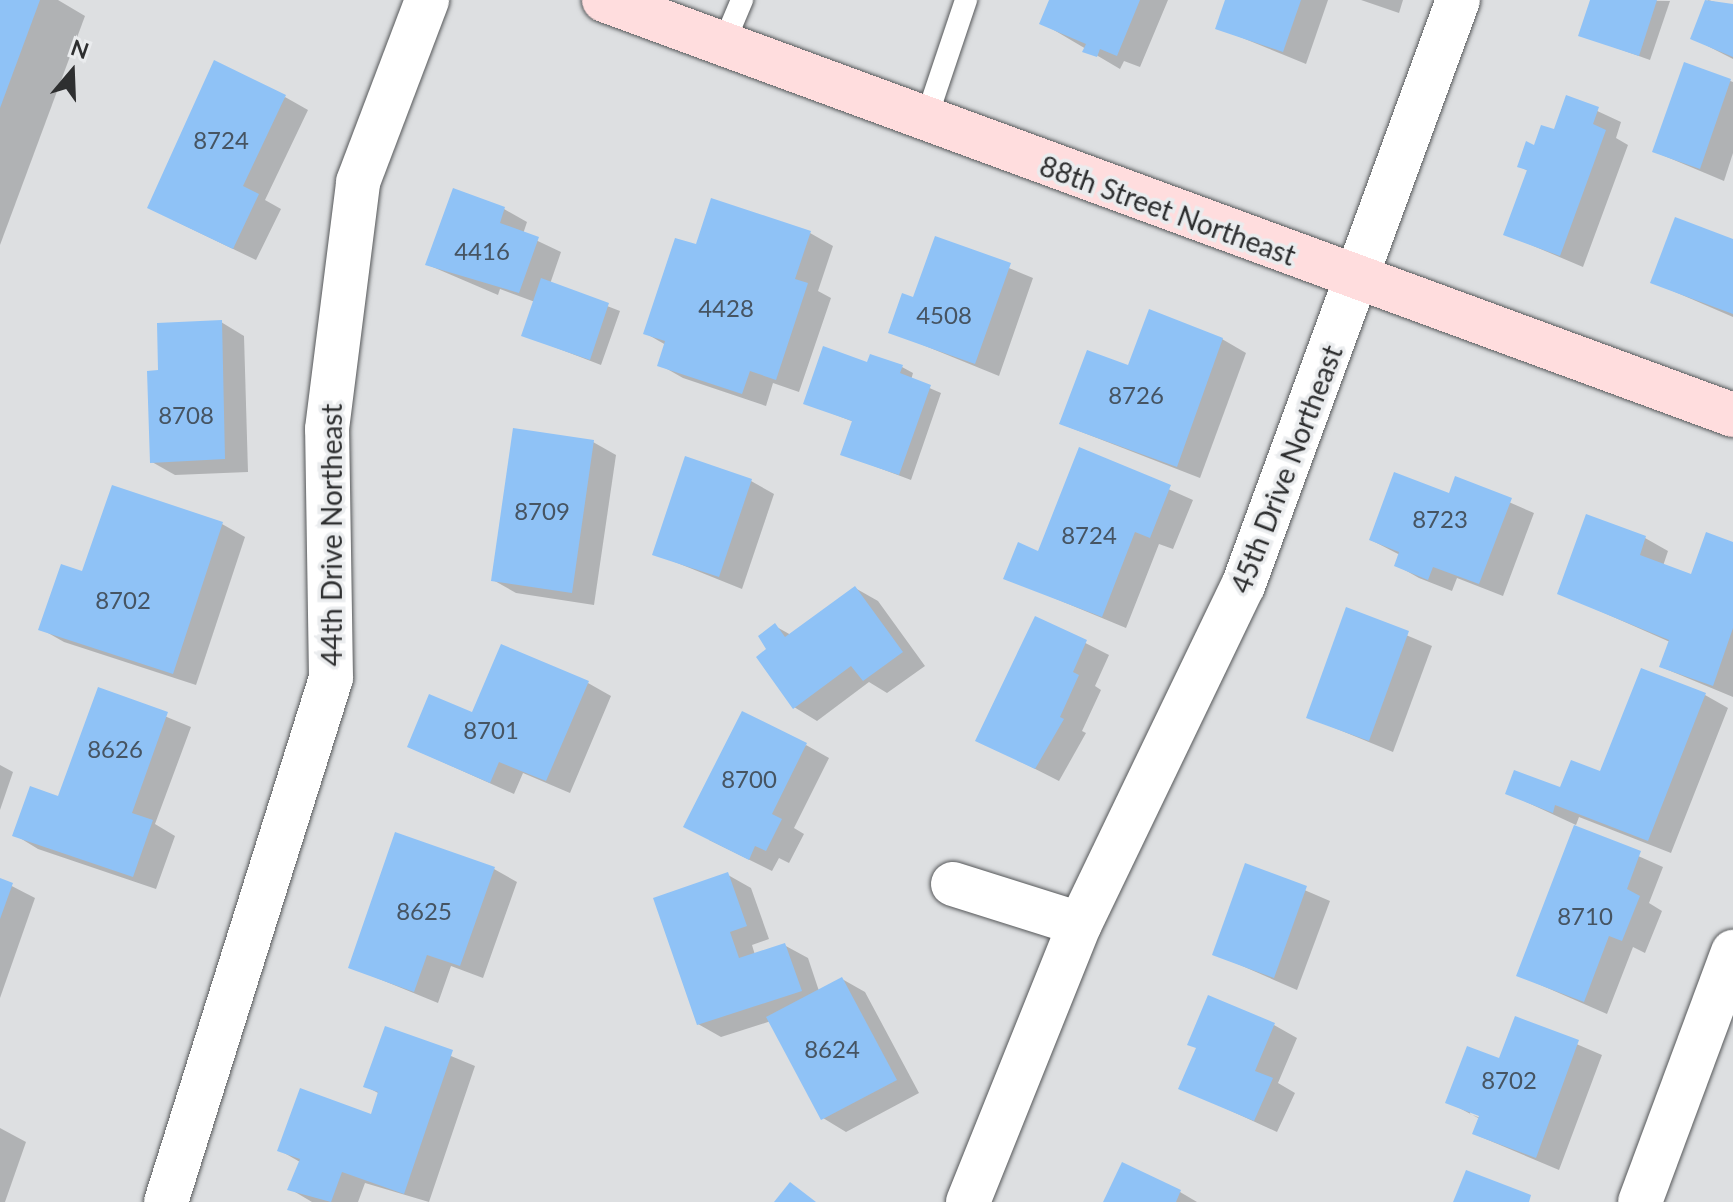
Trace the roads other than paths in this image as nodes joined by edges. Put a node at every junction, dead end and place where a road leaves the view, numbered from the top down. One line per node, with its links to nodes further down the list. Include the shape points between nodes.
1 (427, 0): 13 (street, 44th Drive Northeast, via 358,182 327,429 331,678)
2 (604, 0): 6 (main road, 88th Street Northeast)
3 (742, 0): 6 (lane)
4 (966, 0): 7 (lane)
5 (1458, 0): 8 (street, 45th Drive Northeast)
6 (723, 45): 7 (main road, 88th Street Northeast)
7 (925, 122): 8 (main road, 88th Street Northeast)
8 (1359, 279): 9 (main road, 88th Street Northeast); 11 (street, 45th Drive Northeast, via 1243,586)
9 (1733, 415)
10 (953, 884): 11 (street)
11 (1080, 924): 14 (street, 45th Drive Northeast)
12 (1733, 952): 15 (street)
13 (166, 1202)
14 (968, 1202)
15 (1640, 1202)

